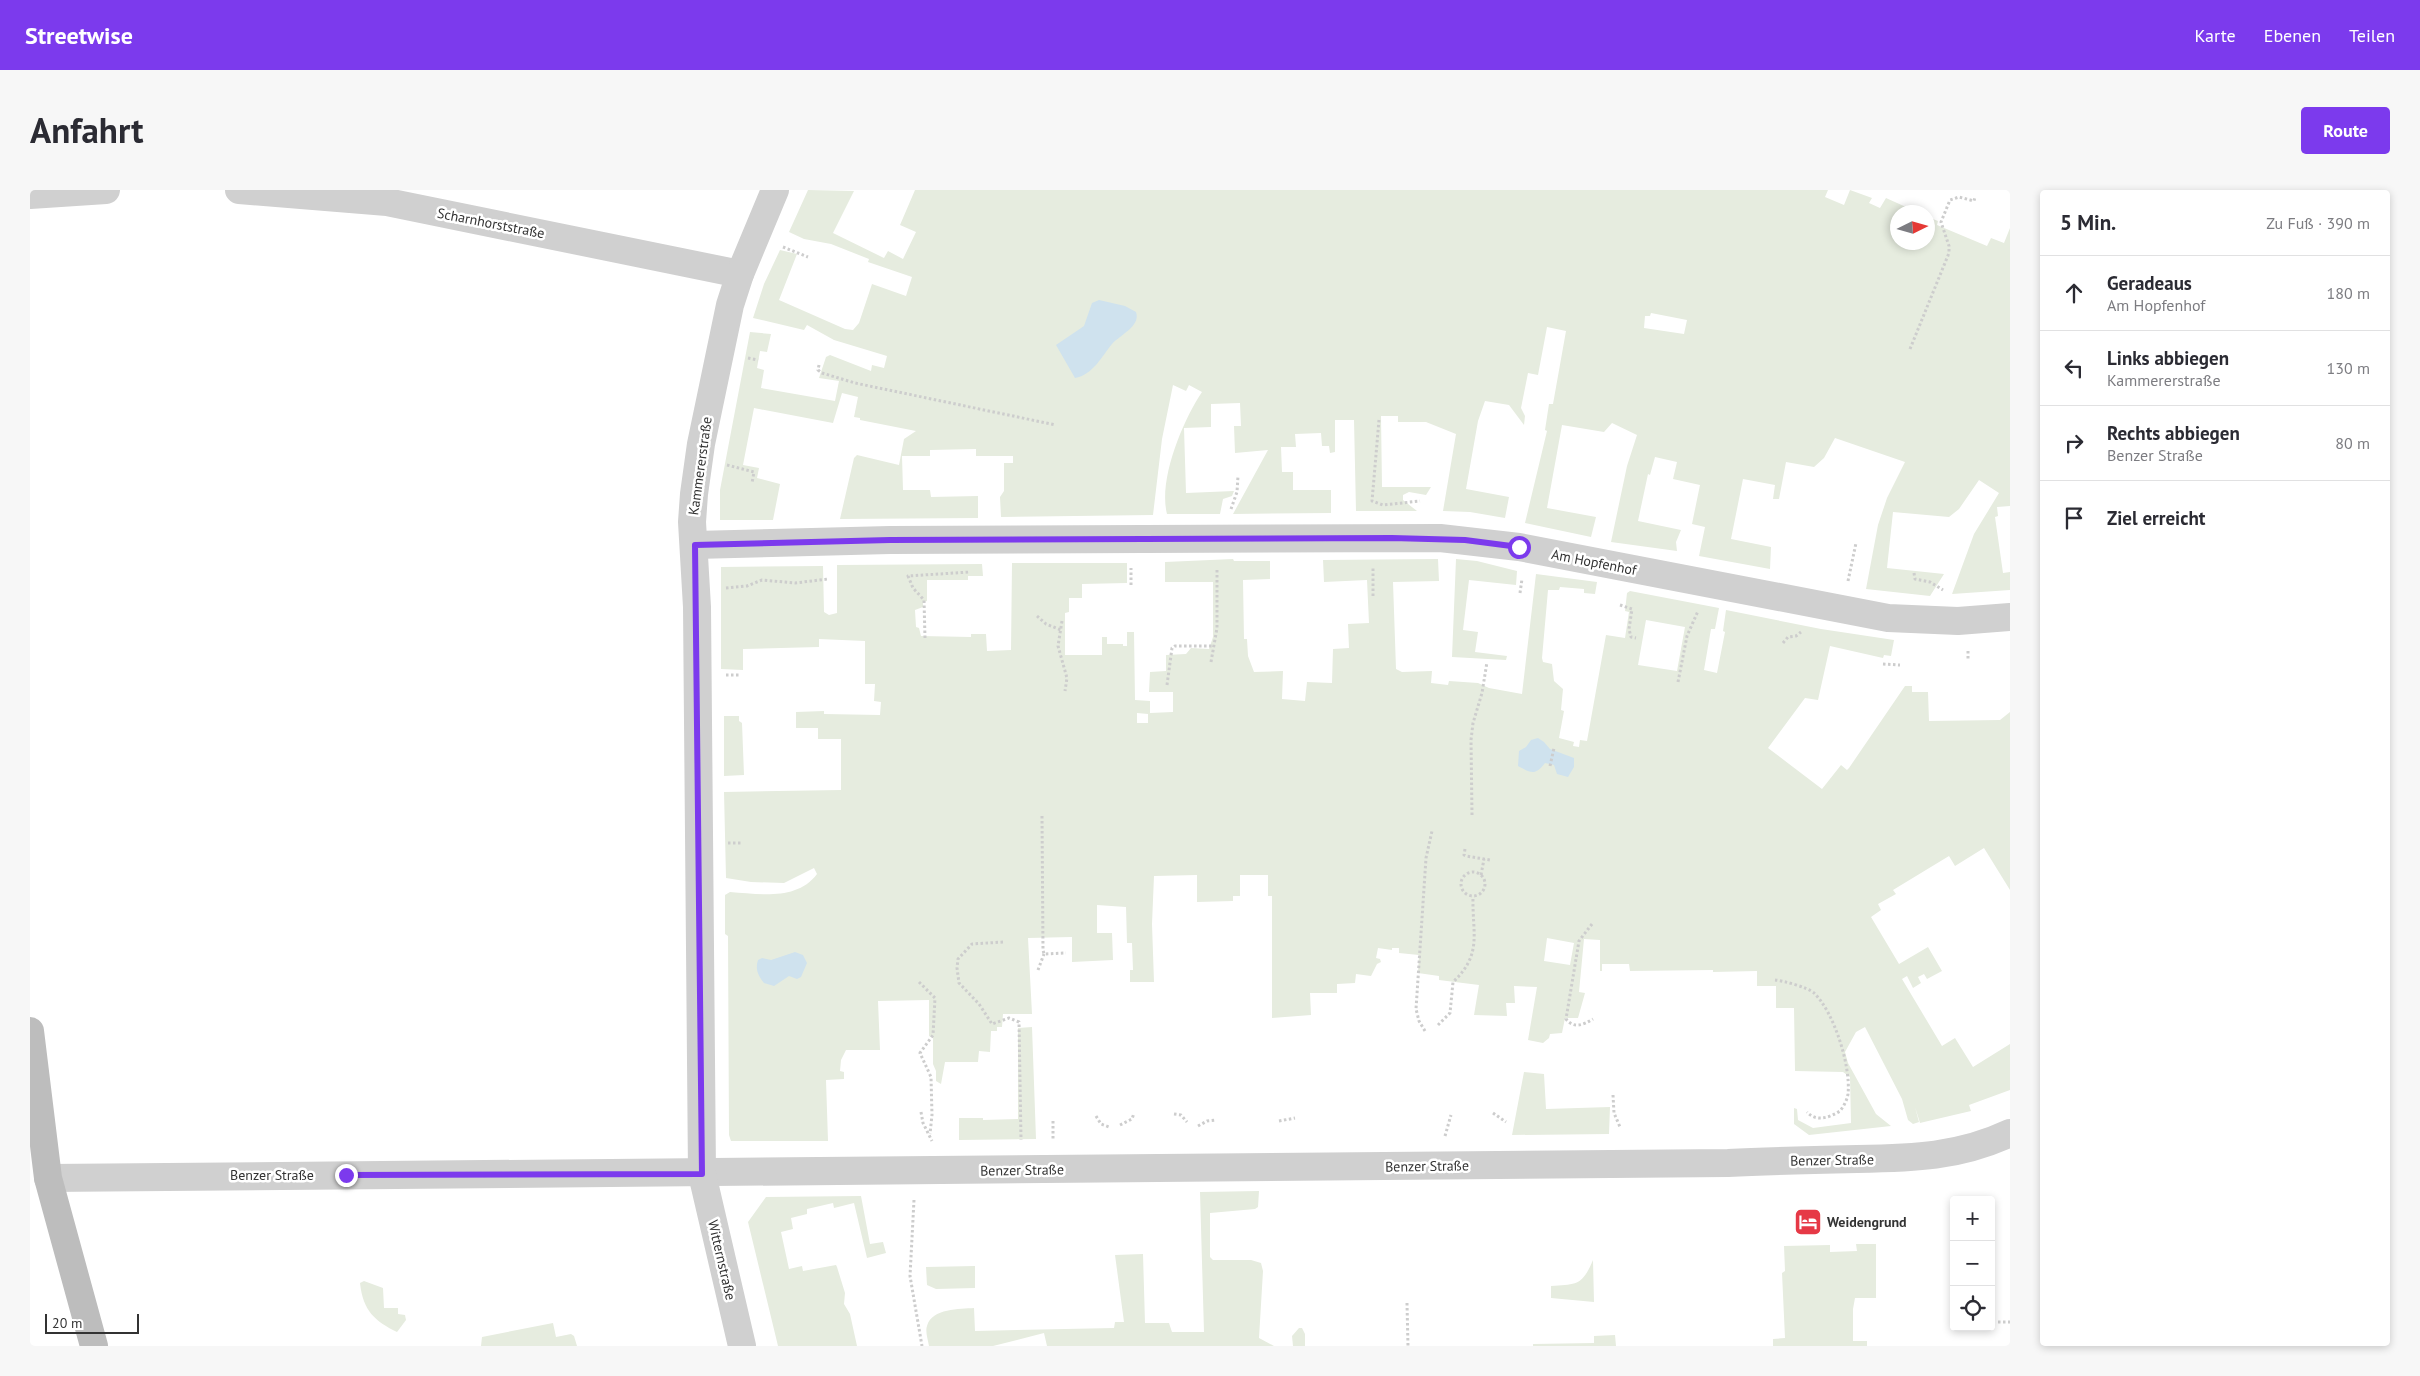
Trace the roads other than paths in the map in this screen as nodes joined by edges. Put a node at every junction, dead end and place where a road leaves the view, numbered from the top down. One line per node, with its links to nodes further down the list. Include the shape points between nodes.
1 (106, 190): 4 (street)
2 (239, 190): 5 (street, Scharnhorststraße, via 387,202)
3 (775, 190): 5 (street, Kammererstraße)
4 (30, 195)
5 (740, 274): 6 (street, Kammererstraße, via 730,305 701,444 692,522)
6 (695, 545): 7 (street, Am Hopfenhof, via 890,540 1445,538 1519,547 1888,618 1958,621); 10 (street, Kammererstraße)
7 (2010, 617)
8 (30, 1031): 11 (street)
9 (2008, 1141): 10 (street, Benzer Straße, via 1951,1154 1912,1158 1728,1163)
10 (702, 1174): 11 (street, Benzer Straße); 13 (street, Witternstraße)
11 (39, 1177): 12 (street)
12 (94, 1346)
13 (742, 1346)

